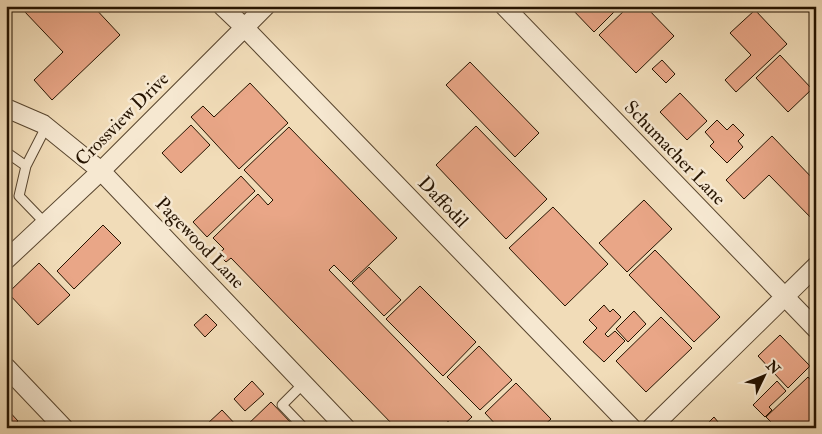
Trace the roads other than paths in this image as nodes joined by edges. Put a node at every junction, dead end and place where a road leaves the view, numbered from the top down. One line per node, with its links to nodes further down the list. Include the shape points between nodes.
1 (222, 6): 4 (street, Daffodil)
2 (266, 6): 4 (street, Crossview Drive)
3 (504, 6): 13 (street, Schumacher Lane)
4 (244, 27): 9 (street, Crossview Drive); 20 (street, Daffodil)
5 (6, 108): 6 (street, Pagewood Lane)
6 (46, 127): 8 (lane); 9 (street, Pagewood Lane)
7 (6, 152): 8 (lane)
8 (26, 166): 10 (lane, via 19,196)
9 (101, 171): 10 (street, Crossview Drive); 16 (street, Pagewood Lane)
10 (45, 223): 11 (street, Crossview Drive)
11 (6, 260)
12 (816, 266): 13 (street)
13 (784, 296): 14 (street, Schumacher Lane); 21 (street)
14 (816, 329)
15 (6, 368): 18 (street)
16 (304, 383): 17 (street, Pagewood Lane); 19 (lane, via 282,405)
17 (340, 425)
18 (64, 428)
19 (304, 428)
20 (632, 428)
21 (651, 428)

